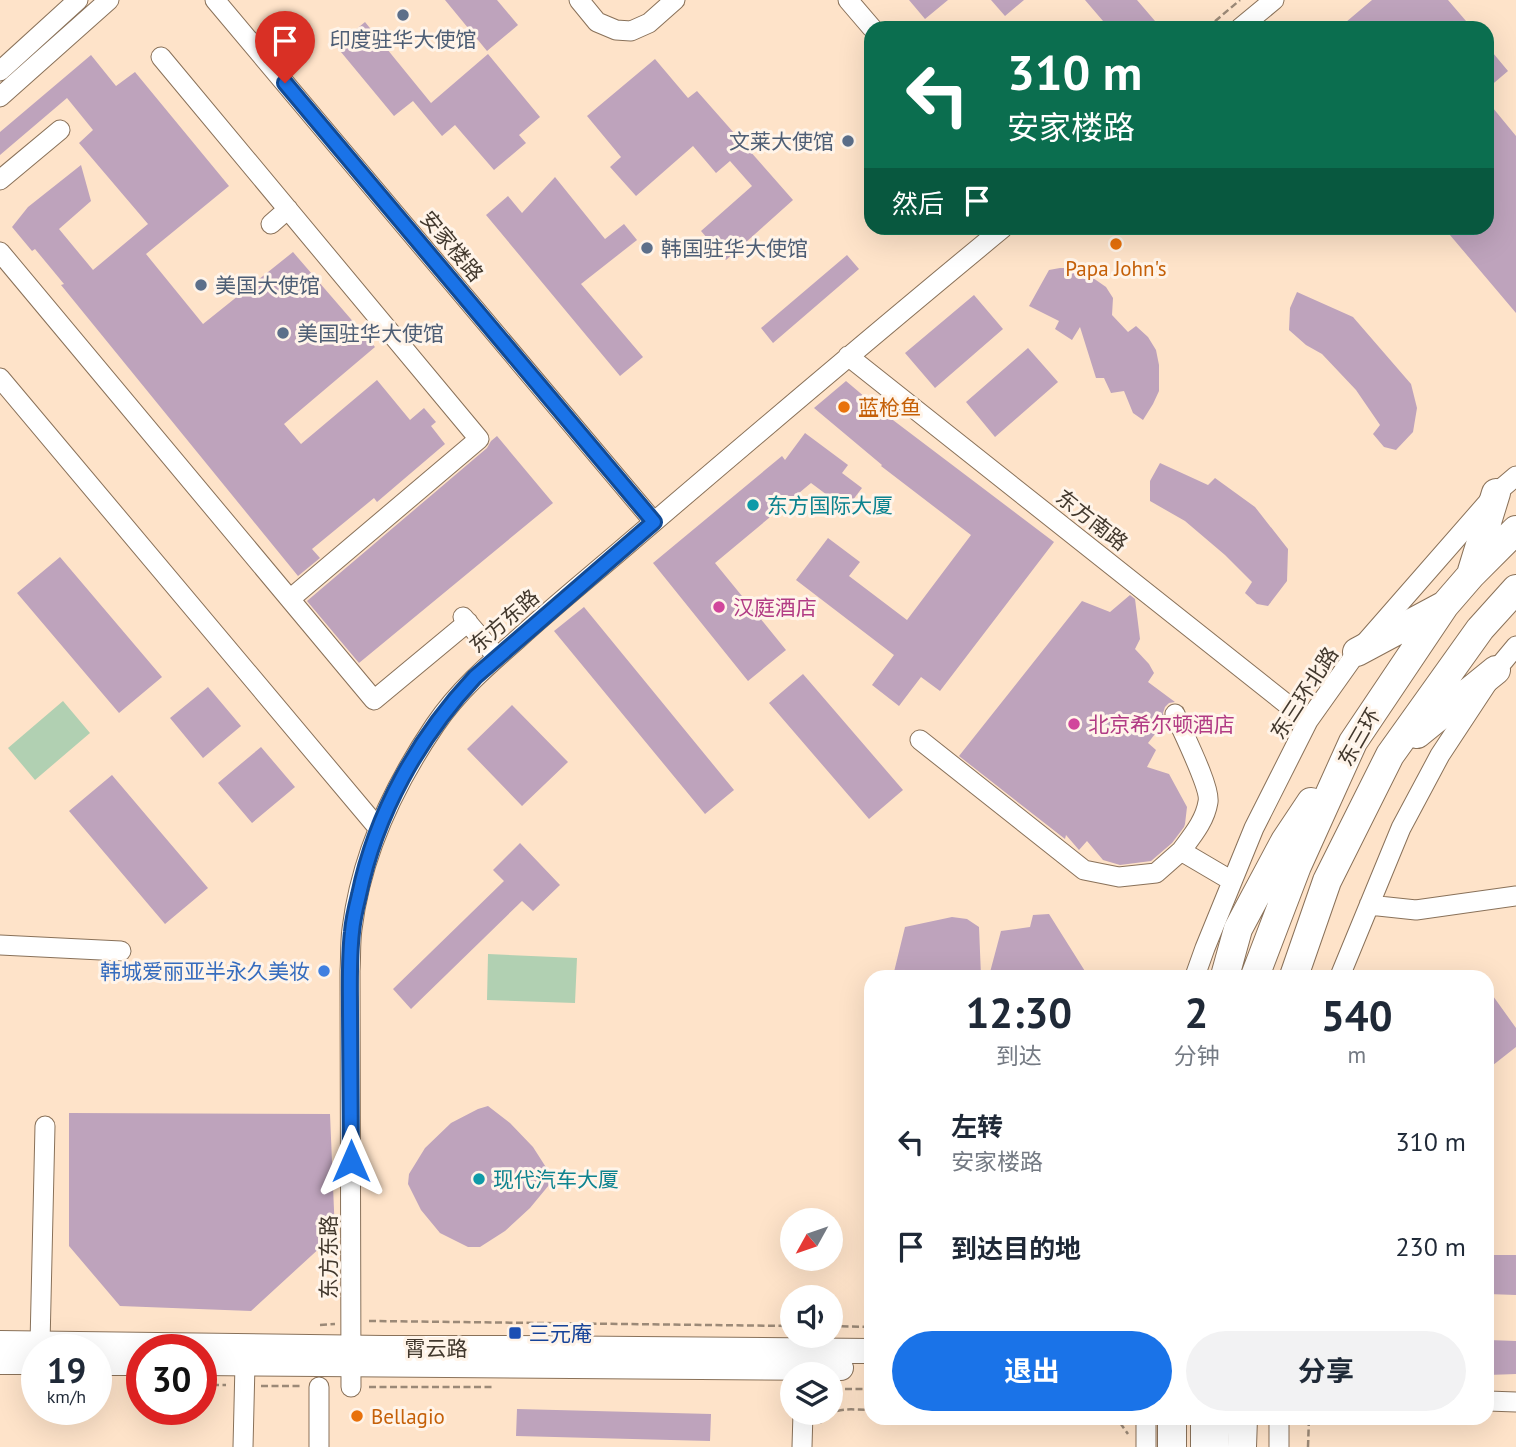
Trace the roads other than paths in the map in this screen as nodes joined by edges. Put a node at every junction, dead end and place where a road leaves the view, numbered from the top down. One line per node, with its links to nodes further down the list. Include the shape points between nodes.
1 (78, 0): 11 (street)
2 (109, 0): 12 (street)
3 (215, 0): 22 (street, 安家楼路)
4 (579, 0): 5 (street, via 597,22 631,31 649,23)
5 (675, 0)
6 (848, 0): 8 (street)
7 (1274, 0): 9 (street)
8 (866, 21)
9 (1248, 21)
10 (161, 57): 15 (street)
11 (0, 71)
12 (0, 97)
13 (60, 130): 14 (street)
14 (0, 180)
15 (288, 209): 16 (street); 26 (street, via 479,439)
16 (271, 224)
17 (995, 235): 19 (street, 东方东路)
18 (0, 252): 26 (street)
19 (848, 356): 22 (street, 东方东路); 33 (street, 东方南路)
20 (0, 378): 37 (street)
21 (1506, 485): 24 (highway); 29 (street, 东三环北路)
22 (654, 522): 30 (street, 东方东路)
23 (1516, 530): 24 (highway, 东三环)
24 (1471, 575): 27 (highway, 东三环)
25 (1516, 589): 36 (highway, 东三环, via 1480,629)
26 (290, 599): 30 (street, via 374,700 466,620)
27 (1445, 605): 29 (highway); 35 (highway, 东三环)
28 (1516, 646): 31 (street)
29 (1357, 652): 33 (street, 东三环北路)
30 (497, 657): 37 (street, 东方东路, via 436,724 391,797)
31 (1496, 670): 36 (highway); 41 (street, via 1440,755 1401,828)
32 (1175, 714): 38 (street, via 1209,800 1200,824)
33 (1308, 721): 39 (street, 东三环北路)
34 (920, 740): 38 (street, via 1084,870 1119,877 1156,873)
35 (1353, 743): 44 (highway, 东三环); 46 (highway, via 1285,841 1238,929)
36 (1390, 755): 47 (highway, 东三环, via 1327,881)
37 (378, 828): 59 (street, 东方东路, via 352,930 350,971)
38 (1181, 851): 39 (street)
39 (1233, 881): 45 (street, 东三环北路)
40 (1516, 896): 41 (street, via 1416,911)
41 (1369, 905): 48 (street)
42 (0, 945): 43 (street)
43 (121, 951)
44 (1259, 964)
45 (1197, 970)
46 (1227, 970)
47 (1295, 970)
48 (1342, 970)
49 (45, 1126): 50 (street)
50 (39, 1334)
51 (0, 1343): 52 (main road, 霄云路)
52 (21, 1349)
53 (864, 1351): 59 (main road, 霄云路, via 514,1348)
54 (112, 1356): 59 (main road, 霄云路)
55 (21, 1357): 56 (main road, 霄云路)
56 (0, 1362)
57 (217, 1363): 58 (main road, 霄云路)
58 (245, 1364): 59 (main road, 霄云路); 71 (street)
59 (352, 1367): 60 (main road, 霄云路)
60 (864, 1367)
61 (319, 1387): 72 (street)
62 (1494, 1401): 63 (street)
63 (1516, 1402)
64 (803, 1425): 73 (street)
65 (1146, 1425): 74 (street)
66 (1172, 1425): 75 (highway)
67 (1205, 1425): 76 (highway)
68 (1220, 1425): 77 (street)
69 (1243, 1425): 78 (highway)
70 (1279, 1425): 79 (street)
71 (243, 1447)
72 (319, 1447)
73 (802, 1447)
74 (1146, 1447)
75 (1171, 1447)
76 (1205, 1447)
77 (1219, 1447)
78 (1242, 1447)
79 (1279, 1447)

